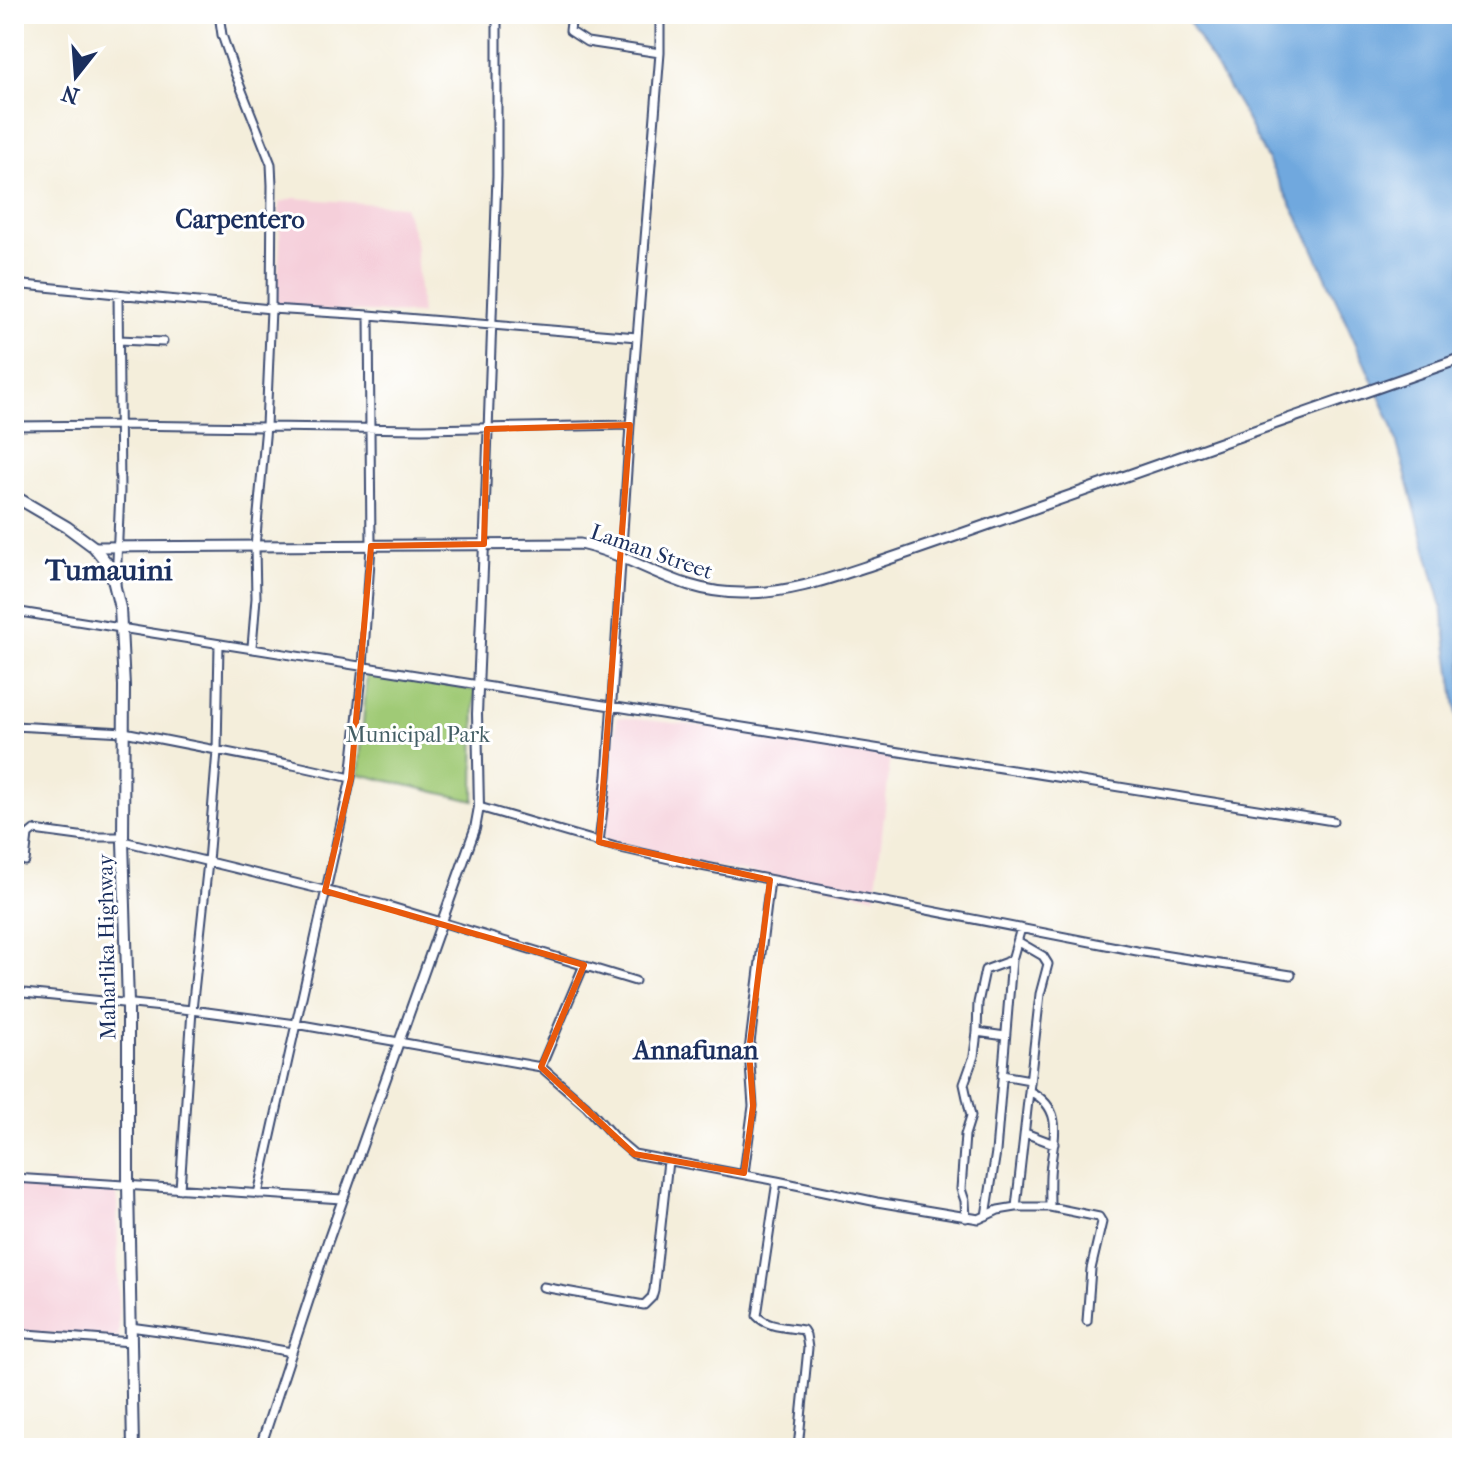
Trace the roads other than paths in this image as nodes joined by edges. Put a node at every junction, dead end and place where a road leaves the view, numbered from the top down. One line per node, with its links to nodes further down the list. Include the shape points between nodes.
1 (219, 14): 8 (street, via 235,73 271,164)
2 (497, 14): 10 (street)
3 (572, 14): 5 (street, via 570,31 581,40)
4 (660, 14): 5 (street)
5 (660, 53): 11 (street)
6 (14, 284): 7 (street)
7 (118, 294): 8 (street); 12 (street)
8 (271, 309): 9 (street); 18 (street)
9 (369, 315): 10 (street); 19 (street)
10 (493, 323): 11 (street); 20 (street)
11 (637, 337): 16 (street)
12 (119, 340): 13 (street); 15 (street)
13 (163, 342)
14 (1462, 358): 27 (main road, Laman Street, via 800,587 719,592 678,583)
15 (120, 425): 17 (street); 18 (street); 26 (street)
16 (630, 425): 20 (street); 27 (street)
17 (14, 426)
18 (266, 426): 19 (street); 25 (street)
19 (369, 427): 20 (street); 23 (street)
20 (487, 429): 22 (street)
21 (14, 496): 24 (main road, Maharlika Highway)
22 (484, 544): 23 (main road, Laman Street); 27 (main road, Laman Street, via 580,544); 34 (street)
23 (371, 546): 25 (main road, Laman Street); 33 (street)
24 (94, 547): 26 (main road, Laman Street); 28 (main road, Maharlika Highway, via 110,567)
25 (255, 547): 26 (main road, Laman Street); 32 (street)
26 (119, 548): 28 (street)
27 (621, 558): 35 (street)
28 (116, 586): 30 (main road, Maharlika Highway)
29 (14, 611): 30 (street)
30 (122, 628): 31 (street); 37 (main road, Maharlika Highway)
31 (219, 644): 32 (street); 38 (street)
32 (252, 647): 33 (street)
33 (363, 666): 34 (street); 39 (street)
34 (478, 683): 35 (street); 40 (street)
35 (613, 706): 41 (street); 43 (street)
36 (14, 726): 37 (street)
37 (124, 732): 38 (street); 42 (main road, Maharlika Highway)
38 (217, 751): 39 (street); 45 (street)
39 (351, 778): 47 (street)
40 (479, 807): 43 (street); 48 (street)
41 (1333, 821)
42 (123, 839): 44 (street, via 34,830 28,835); 45 (street); 56 (main road, Maharlika Highway)
43 (599, 842): 46 (street)
44 (25, 861)
45 (208, 862): 47 (street); 57 (street)
46 (770, 880): 49 (street); 69 (street, via 749,1051 753,1106)
47 (325, 891): 48 (street); 58 (street)
48 (440, 924): 52 (street); 61 (street)
49 (1021, 928): 50 (street); 53 (street)
50 (1019, 942): 51 (street); 64 (street, via 1048,964)
51 (1012, 960): 59 (street, via 985,970); 60 (street)
52 (584, 965): 54 (street); 62 (street)
53 (1291, 975)
54 (635, 981)
55 (14, 992): 56 (street)
56 (128, 1004): 57 (street); 72 (main road, Maharlika Highway)
57 (192, 1010): 58 (street); 73 (street)
58 (296, 1024): 61 (street); 74 (street)
59 (977, 1032): 60 (street); 79 (street, via 964,1084 971,1116 961,1181)
60 (1005, 1036): 63 (street)
61 (401, 1041): 62 (street); 75 (street)
62 (541, 1067): 68 (street, via 634,1154)
63 (1002, 1075): 64 (street); 78 (street)
64 (1030, 1080): 65 (street)
65 (1031, 1092): 66 (street); 67 (street, via 1054,1114)
66 (1025, 1133): 67 (street); 76 (street)
67 (1054, 1144): 77 (street)
68 (668, 1161): 69 (street); 80 (street, via 654,1290 648,1301 628,1304)
69 (744, 1173): 71 (street)
70 (14, 1178): 72 (street)
71 (777, 1181): 79 (street); 88 (street, via 757,1316 806,1335)
72 (128, 1185): 73 (street); 82 (main road, Maharlika Highway)
73 (180, 1189): 74 (street)
74 (258, 1194): 75 (street)
75 (342, 1199): 85 (street)
76 (1016, 1207): 77 (street); 78 (street)
77 (1050, 1207): 81 (street, via 1093,1214 1102,1222)
78 (986, 1216): 79 (street)
79 (966, 1218)
80 (543, 1287)
81 (1087, 1321)
82 (130, 1327): 84 (main road, Maharlika Highway); 85 (street)
83 (14, 1333): 84 (street)
84 (131, 1342): 86 (main road, Maharlika Highway)
85 (291, 1352): 87 (street)
86 (133, 1448)
87 (260, 1448)
88 (798, 1448)

